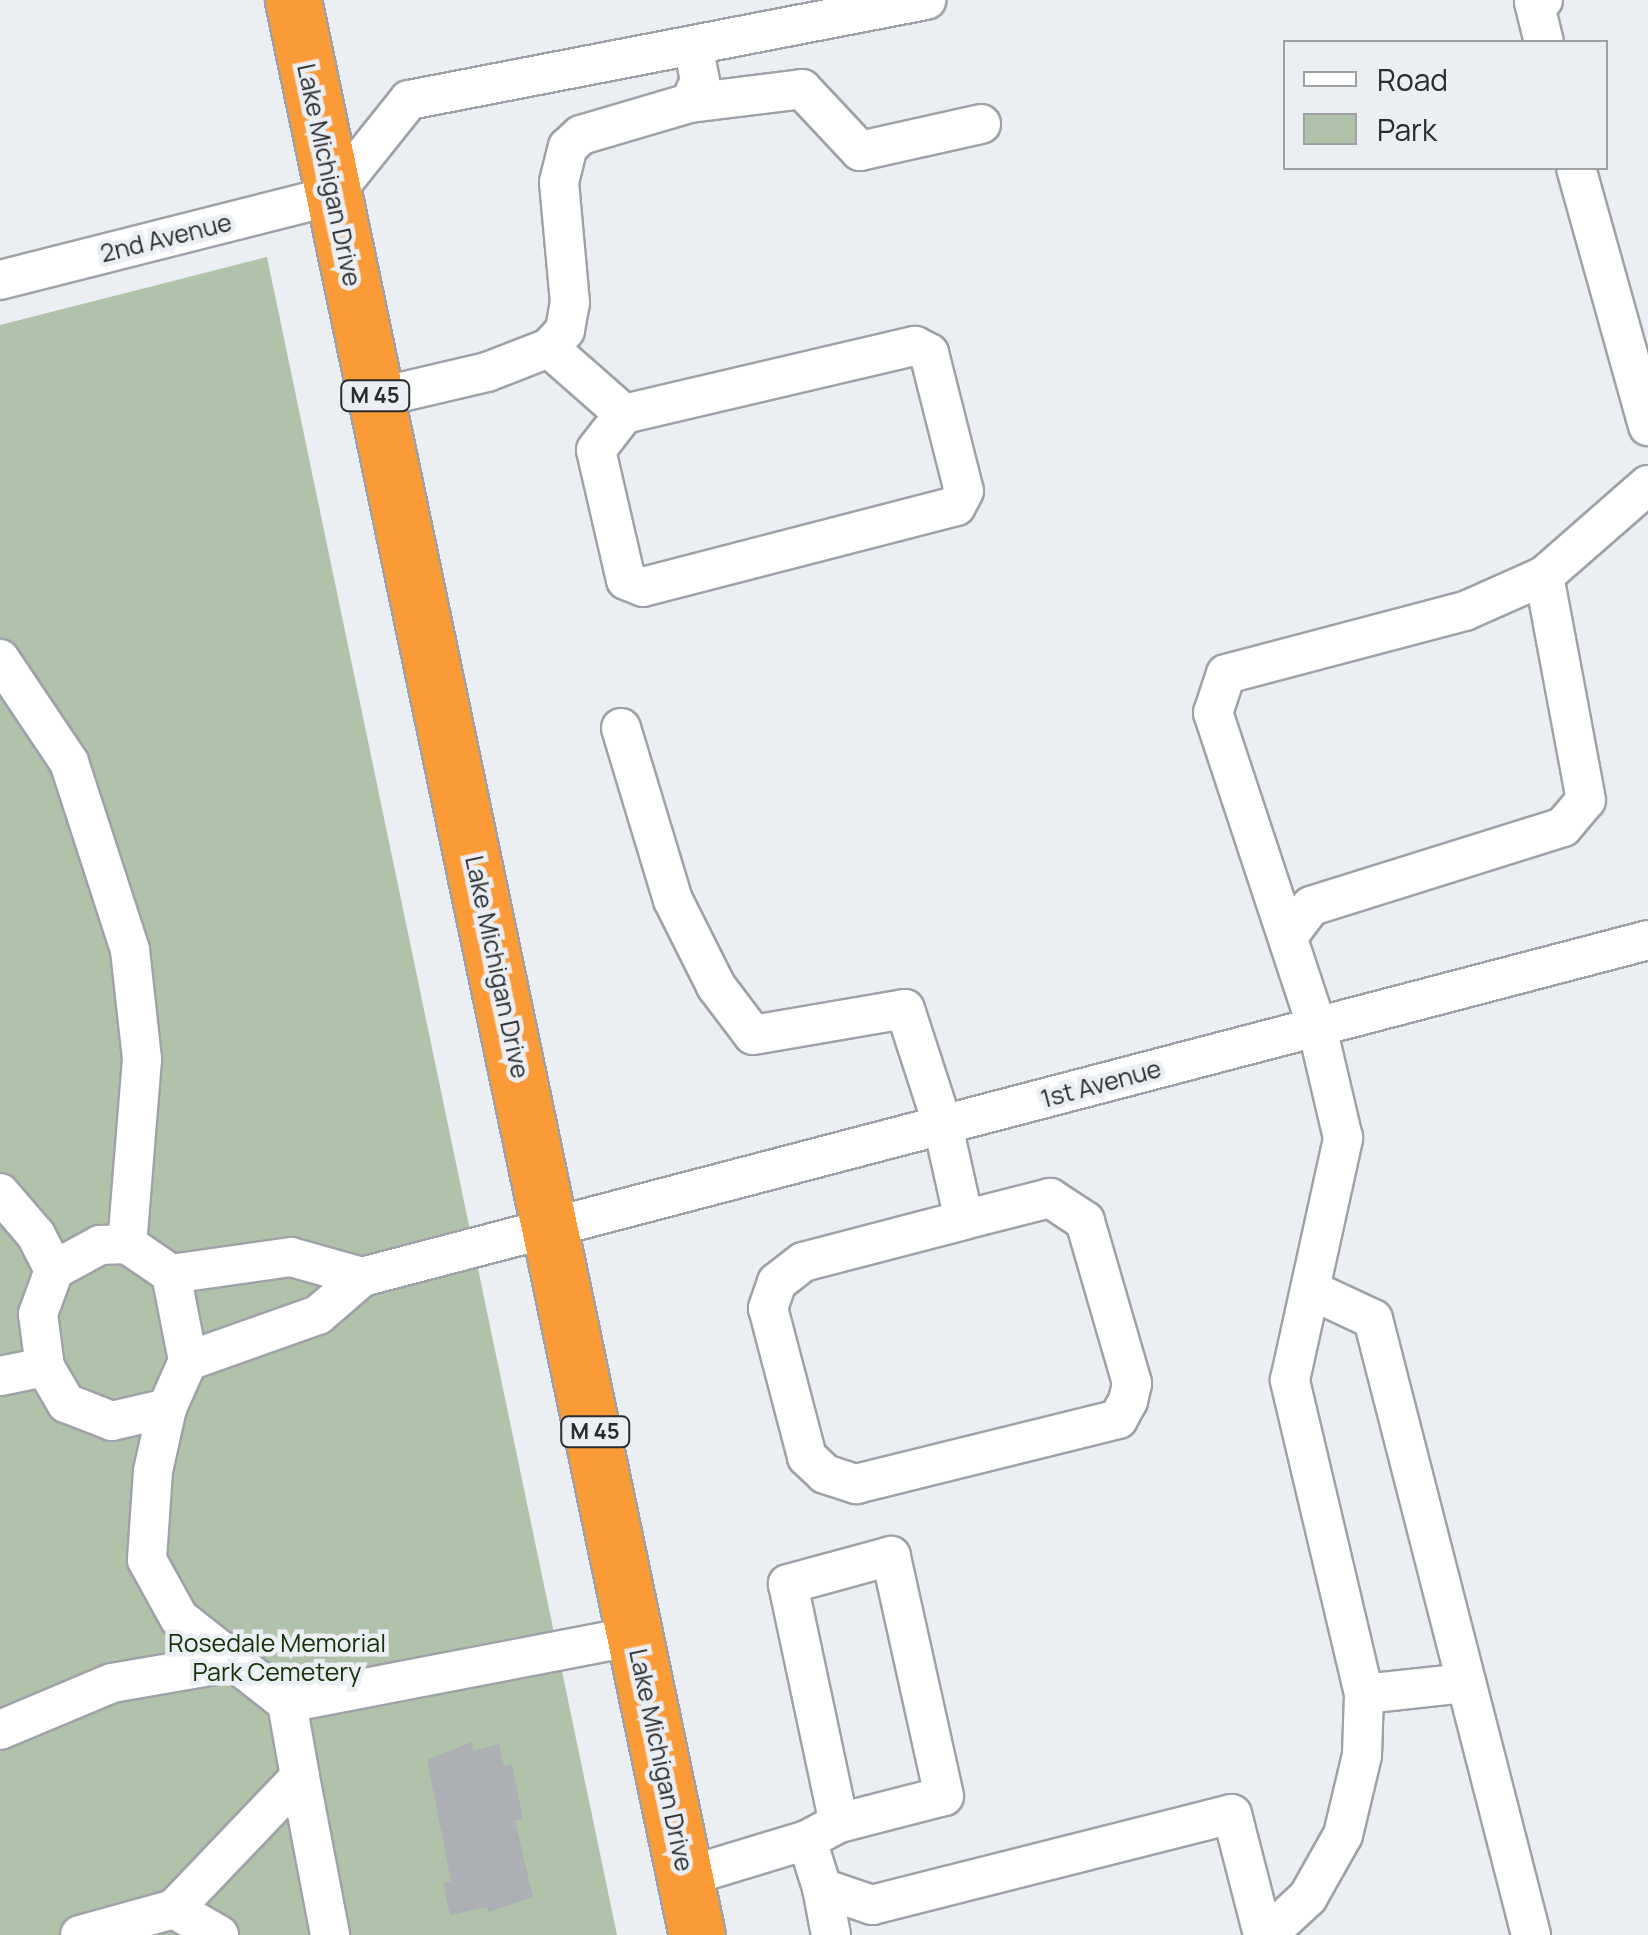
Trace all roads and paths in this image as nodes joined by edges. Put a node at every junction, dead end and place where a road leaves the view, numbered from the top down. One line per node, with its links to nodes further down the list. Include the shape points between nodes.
1 (292, 0): 9 (highway, Lake Michigan Drive / M 45)
2 (926, 0): 5 (street)
3 (1543, 0): 4 (street, via 1534,2)
4 (1544, 40)
5 (692, 46): 6 (street, via 700,82); 9 (street, via 409,100)
6 (690, 103): 7 (street, via 802,89 860,150); 11 (street, via 581,135 568,147 559,182 570,303 565,330)
7 (981, 124)
8 (1577, 170): 14 (street)
9 (332, 196): 10 (street, 2nd Avenue); 12 (highway, Lake Michigan Drive / M 45)
10 (0, 280)
11 (549, 348): 12 (street, via 486,372); 13 (street)
12 (376, 398): 25 (highway, Lake Michigan Drive / M 45)
13 (624, 414): 13 (street, via 915,346 929,353 964,491 956,506 643,587 626,580 596,450)
14 (1648, 426)
15 (1648, 485): 16 (street)
16 (1544, 576): 19 (street, via 1586,800 1563,827 1311,906); 19 (street, via 1465,611 1226,674 1213,713 1257,860)
17 (0, 658): 26 (street, via 69,762 130,950 142,1060)
18 (621, 728): 22 (street, via 673,900 716,986 753,1034 905,1009)
19 (1289, 935): 21 (street)
20 (1648, 940): 21 (street, 1st Avenue)
21 (1317, 1027): 22 (street, 1st Avenue); 30 (street, via 1343,1138)
22 (942, 1126): 24 (street); 25 (street, 1st Avenue)
23 (0, 1193): 27 (street, via 36,1235)
24 (964, 1220): 24 (street, via 803,1262 778,1282 768,1308 807,1457 825,1474 856,1484 1118,1419 1128,1402 1132,1383 1085,1221 1050,1198)
25 (554, 1228): 29 (street, 1st Avenue); 35 (highway, Lake Michigan Drive / M 45)
26 (127, 1244): 27 (street, via 100,1245); 28 (street)
27 (54, 1270): 32 (street, via 38,1314)
28 (171, 1274): 29 (street, via 291,1257); 31 (street)
29 (362, 1277): 31 (street, via 318,1315)
30 (1313, 1291): 37 (street, via 1372,1319); 38 (street, via 1290,1380)
31 (188, 1361): 34 (street)
32 (45, 1367): 33 (street); 34 (street, via 66,1403 112,1420)
33 (0, 1376)
34 (167, 1408): 36 (street, via 153,1471 147,1560 179,1618)
35 (636, 1636): 39 (street); 43 (highway, Lake Michigan Drive / M 45)
36 (234, 1662): 39 (street); 40 (street, via 112,1683)
37 (1466, 1682): 38 (street); 52 (street)
38 (1364, 1694): 51 (street, via 1362,1755 1343,1836 1308,1897)
39 (287, 1703): 41 (street)
40 (0, 1730)
41 (300, 1777): 45 (street); 48 (street)
42 (823, 1832): 42 (street, via 944,1796 891,1556 788,1584); 43 (street); 44 (street)
43 (685, 1877): 49 (highway, Lake Michigan Drive / M 45)
44 (822, 1888): 50 (street); 51 (street, via 872,1906 1232,1814)
45 (174, 1909): 46 (street); 47 (street)
46 (80, 1935)
47 (219, 1935)
48 (330, 1935)
49 (696, 1935)
50 (831, 1935)
51 (1265, 1935)
52 (1530, 1935)

